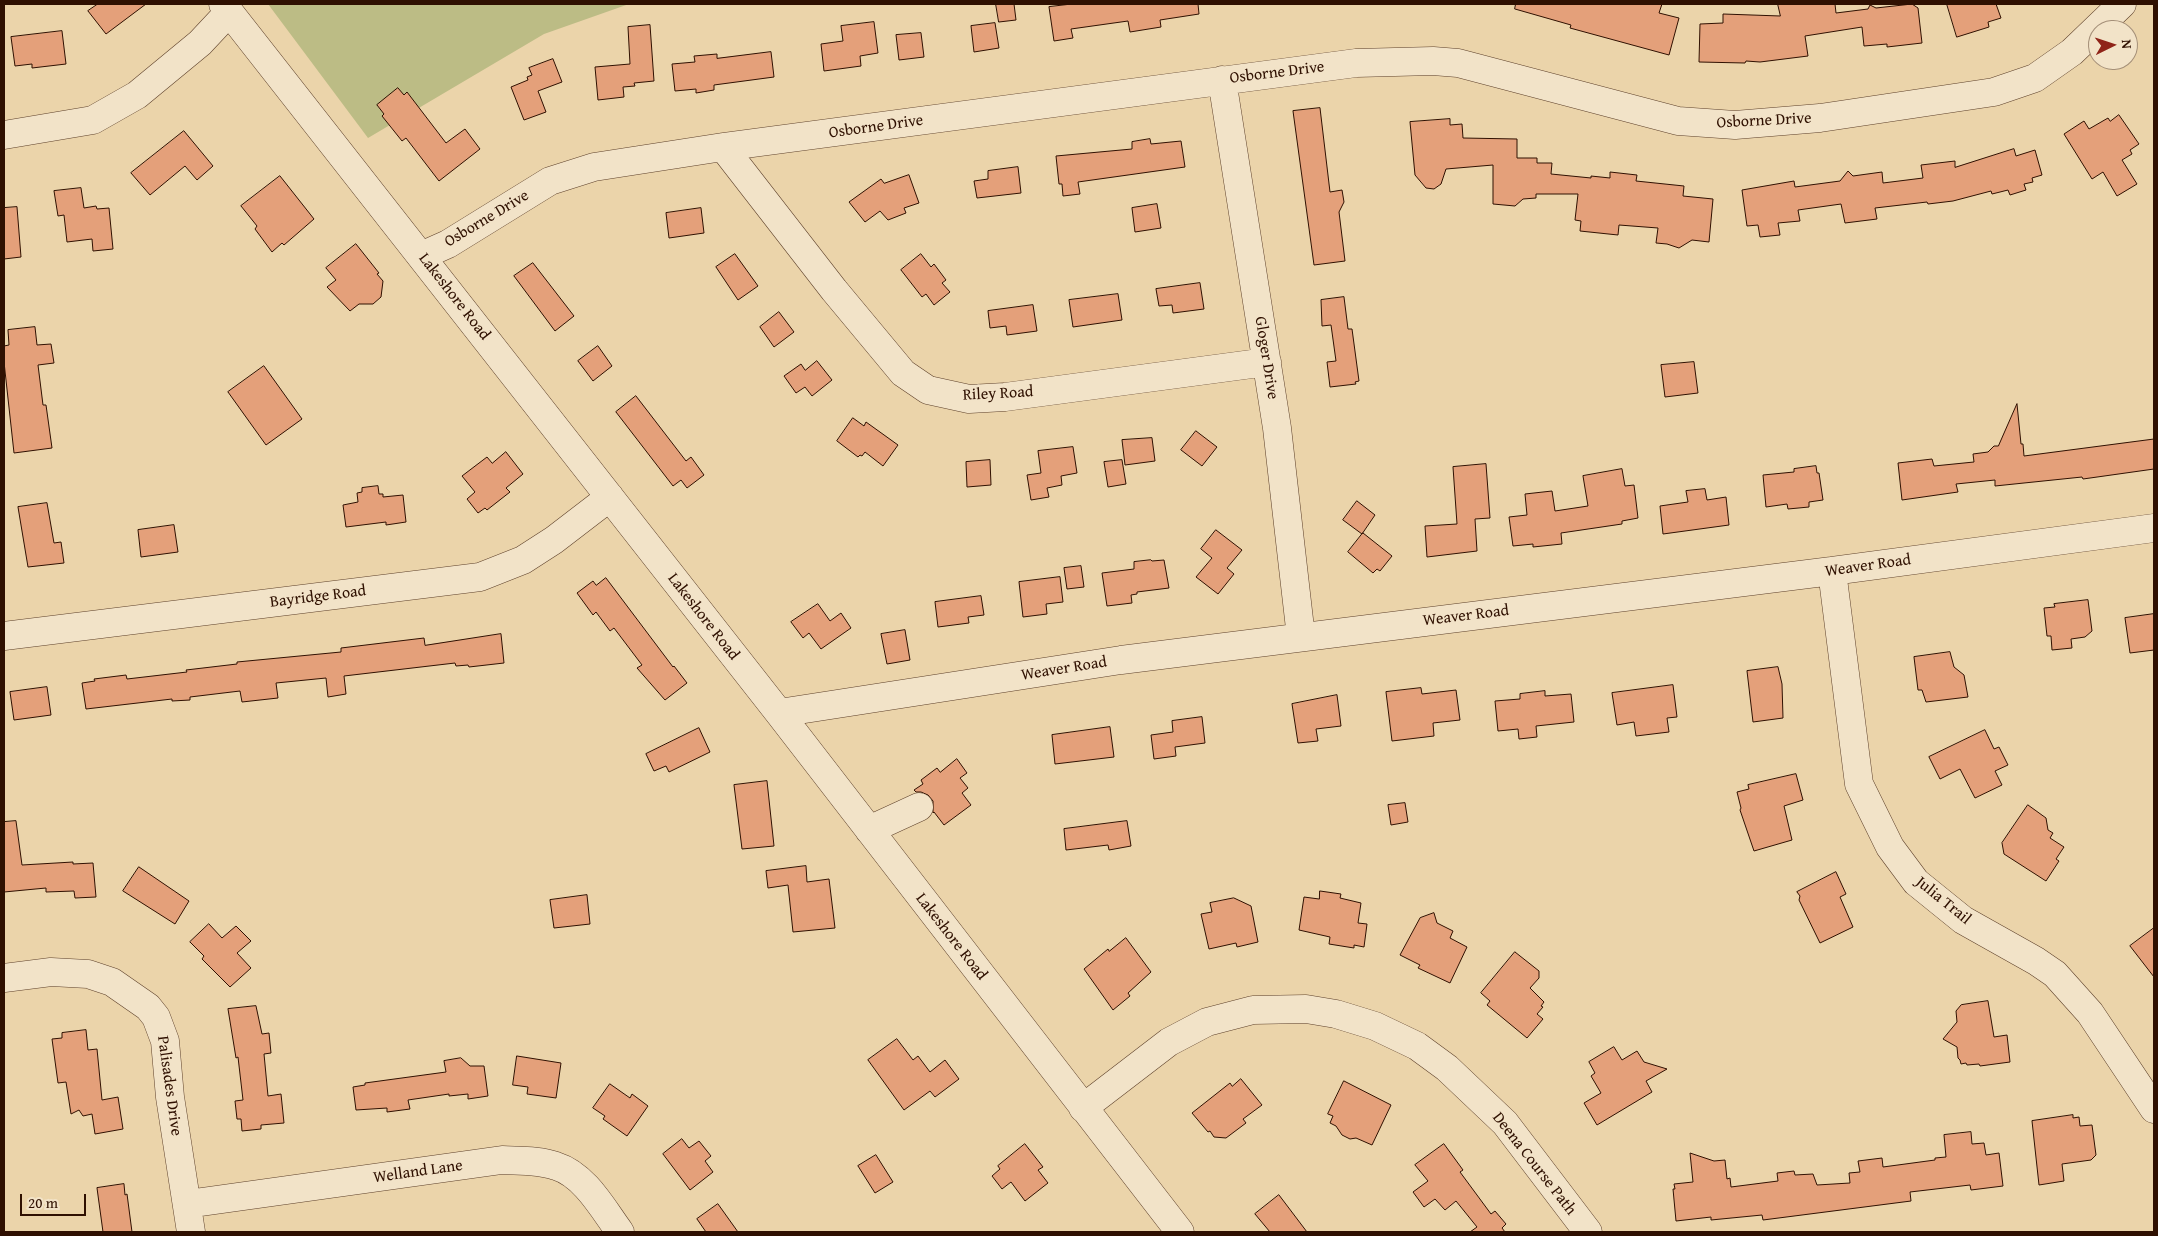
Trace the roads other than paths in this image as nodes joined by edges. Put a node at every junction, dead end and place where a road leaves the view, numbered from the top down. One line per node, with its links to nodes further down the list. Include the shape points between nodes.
1 (2122, 4): 3 (street, Osborne Drive, via 2072,52 2035,78 1994,92 1801,120 1735,125 1678,121 1458,64 1433,61 1356,63)
2 (226, 8): 4 (street, via 200,43 137,95 92,120); 6 (street, Lakeshore Road)
3 (1222, 80): 5 (street, Osborne Drive); 7 (street, Gloger Drive)
4 (4, 135)
5 (723, 147): 6 (street, Osborne Drive, via 594,167 550,181 448,244); 7 (street, Riley Road, via 840,298 903,372 928,390 969,399 1005,397)
6 (421, 256): 8 (street, Lakeshore Road)
7 (1267, 362): 12 (street, Gloger Drive)
8 (610, 497): 11 (street, Bayridge Road, via 523,560 480,577); 13 (street, Lakeshore Road)
9 (2154, 528): 10 (street, Weaver Road)
10 (1832, 571): 12 (street, Weaver Road); 18 (street, Julia Trail, via 1859,784 1890,847 1916,882 1963,920 2055,974 2090,1013)
11 (4, 636)
12 (1300, 637): 13 (street, Weaver Road, via 1121,660)
13 (779, 714): 15 (street, Lakeshore Road)
14 (919, 807): 15 (street)
15 (868, 830): 17 (street, Lakeshore Road)
16 (4, 978): 19 (street, Palisades Drive, via 51,972 88,974 112,982 148,1007 156,1017 165,1041 170,1097)
17 (1083, 1108): 22 (street, Lakeshore Road); 23 (street, Deena Course Path, via 1169,1042 1207,1022 1253,1010 1306,1009 1336,1014 1375,1026 1409,1042 1447,1068 1505,1123)
18 (2154, 1109)
19 (188, 1204): 20 (street, Palisades Drive); 21 (street, Welland Lane, via 502,1160 533,1161 558,1166 574,1176)
20 (191, 1232)
21 (620, 1232)
22 (1180, 1232)
23 (1588, 1232)

